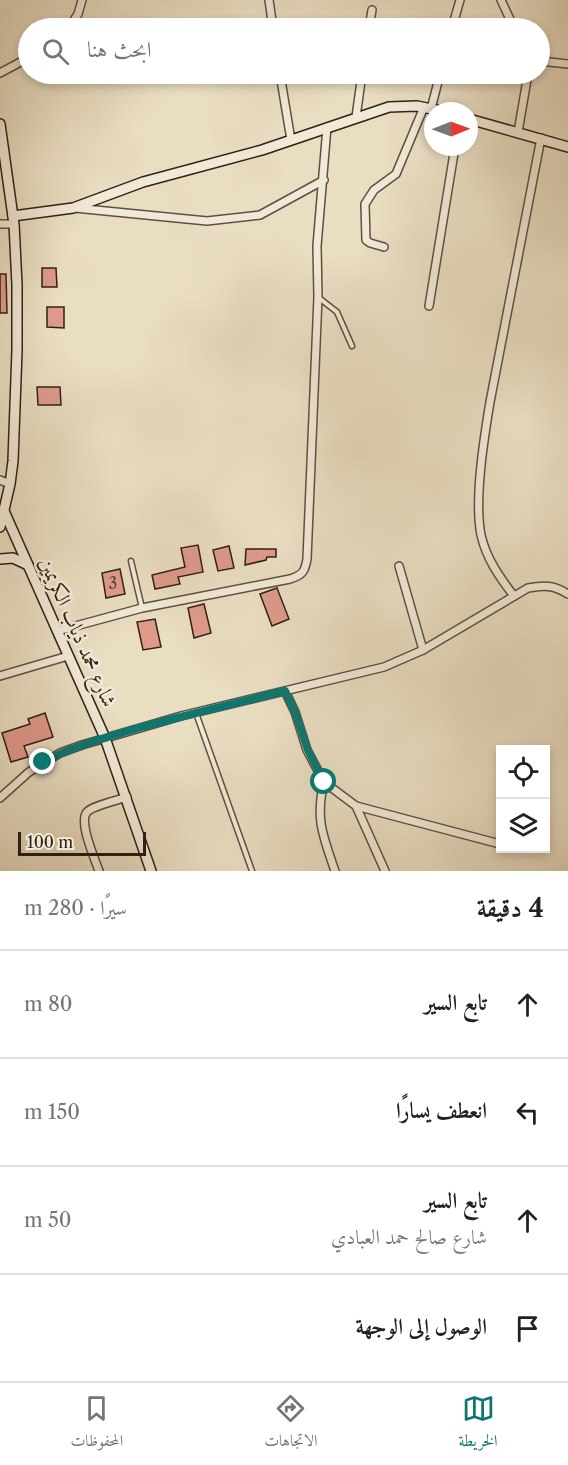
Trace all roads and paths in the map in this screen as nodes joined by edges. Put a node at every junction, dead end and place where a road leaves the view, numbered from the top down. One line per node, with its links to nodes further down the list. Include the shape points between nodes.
1 (82, 0): 6 (street)
2 (269, 0): 7 (street)
3 (460, 0): 9 (street)
4 (501, 0): 10 (street)
5 (372, 10): 8 (street)
6 (75, 18)
7 (272, 18)
8 (371, 18)
9 (455, 18)
10 (509, 18)
11 (550, 62): 13 (street)
12 (18, 63): 14 (street)
13 (568, 64)
14 (0, 73)
15 (282, 84): 28 (street)
16 (361, 84): 21 (street)
17 (438, 84): 19 (street)
18 (526, 84): 26 (street)
19 (434, 102)
20 (424, 108): 21 (street, via 389,106)
21 (356, 117): 25 (street)
22 (478, 121): 26 (street)
23 (424, 123): 35 (street, via 396,174 374,190 365,204 366,240)
24 (0, 124): 33 (street)
25 (327, 127): 28 (street); 31 (street)
26 (518, 132): 27 (street)
27 (541, 138): 29 (street); 48 (street, via 485,432 480,505 482,537 499,576)
28 (291, 140): 32 (street, via 169,174)
29 (568, 147)
30 (453, 156): 37 (street)
31 (324, 180): 32 (street, via 260,215 249,217 207,221); 36 (street, via 317,246)
32 (73, 208): 33 (street)
33 (14, 220): 34 (street); 40 (street, via 18,350)
34 (0, 224)
35 (384, 247)
36 (318, 297): 38 (lane, via 337,312); 49 (street, via 304,572 290,579)
37 (429, 306)
38 (352, 346)
39 (0, 480): 40 (street)
40 (10, 484): 41 (street)
41 (4, 510): 42 (street); 45 (street, شارع محمد ذياب الكريمين)
42 (0, 526)
43 (0, 559): 45 (street, via 13,558)
44 (131, 561): 49 (lane)
45 (28, 565): 50 (street, شارع محمد ذياب الكريمين)
46 (399, 566): 51 (street)
47 (568, 594): 48 (street, via 542,585)
48 (514, 596): 51 (street)
49 (142, 608): 50 (street)
50 (57, 631): 52 (street, شارع محمد ذياب الكريمين)
51 (423, 650): 54 (street, via 384,667)
52 (68, 656): 53 (street); 56 (street, شارع محمد ذياب الكريمين)
53 (0, 676)
54 (285, 691): 55 (street); 57 (street)
55 (196, 712): 56 (street); 64 (lane)
56 (105, 738): 58 (street, شارع محمد ذياب الكريمين); 59 (street, via 43,762)
57 (324, 782): 60 (street); 65 (street, via 319,814)
58 (127, 797): 62 (street, via 85,814 83,822); 63 (street, شارع محمد ذياب الكريمين)
59 (0, 798)
60 (356, 806): 61 (street); 66 (street)
61 (496, 843)
62 (99, 871)
63 (151, 871)
64 (252, 871)
65 (335, 871)
66 (385, 871)

